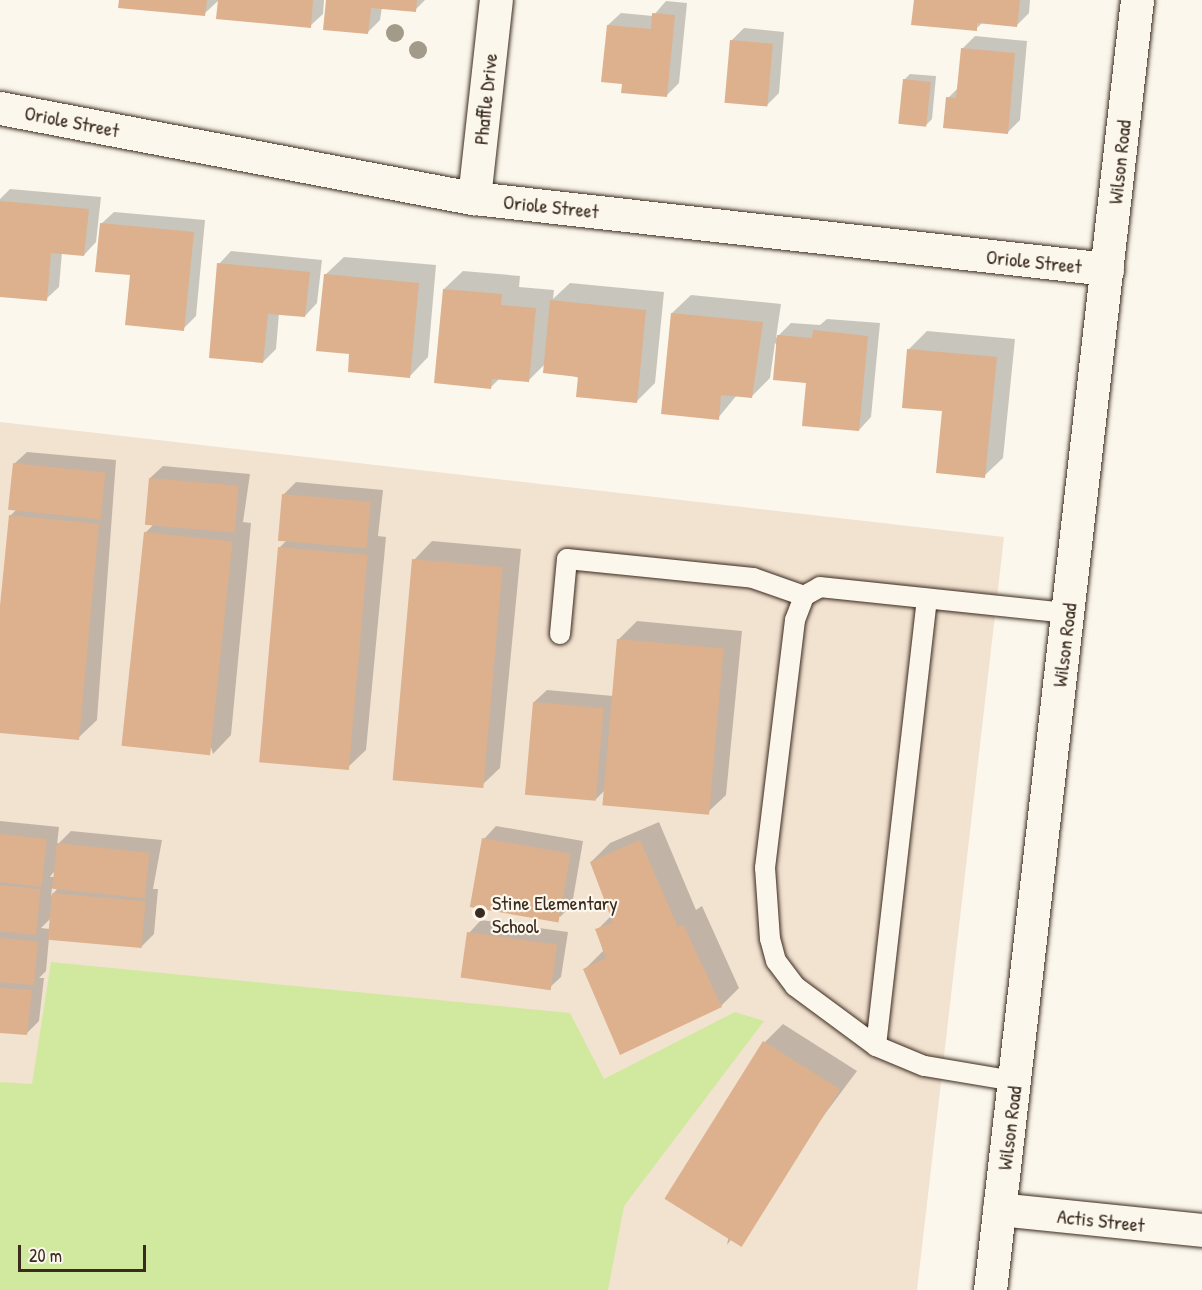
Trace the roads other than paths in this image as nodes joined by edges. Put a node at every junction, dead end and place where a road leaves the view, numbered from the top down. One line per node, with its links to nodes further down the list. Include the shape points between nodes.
1 (496, 0): 4 (street, Phaffle Drive)
2 (1137, 0): 5 (street, Wilson Road)
3 (0, 108): 4 (street, Oriole Street)
4 (474, 198): 5 (street, Oriole Street)
5 (1107, 269): 8 (street, Wilson Road)
6 (804, 596): 7 (lane, via 820,587); 9 (lane, via 753,579 567,559); 10 (lane, via 795,620 765,868 770,939 776,961 795,986)
7 (927, 599): 8 (lane); 10 (lane)
8 (1068, 613): 11 (street, Wilson Road)
9 (560, 634)
10 (876, 1046): 11 (lane, via 924,1066)
11 (1014, 1081): 12 (street, Wilson Road)
12 (999, 1209): 13 (street, Actis Street); 14 (street, Wilson Road)
13 (1202, 1230)
14 (990, 1290)

